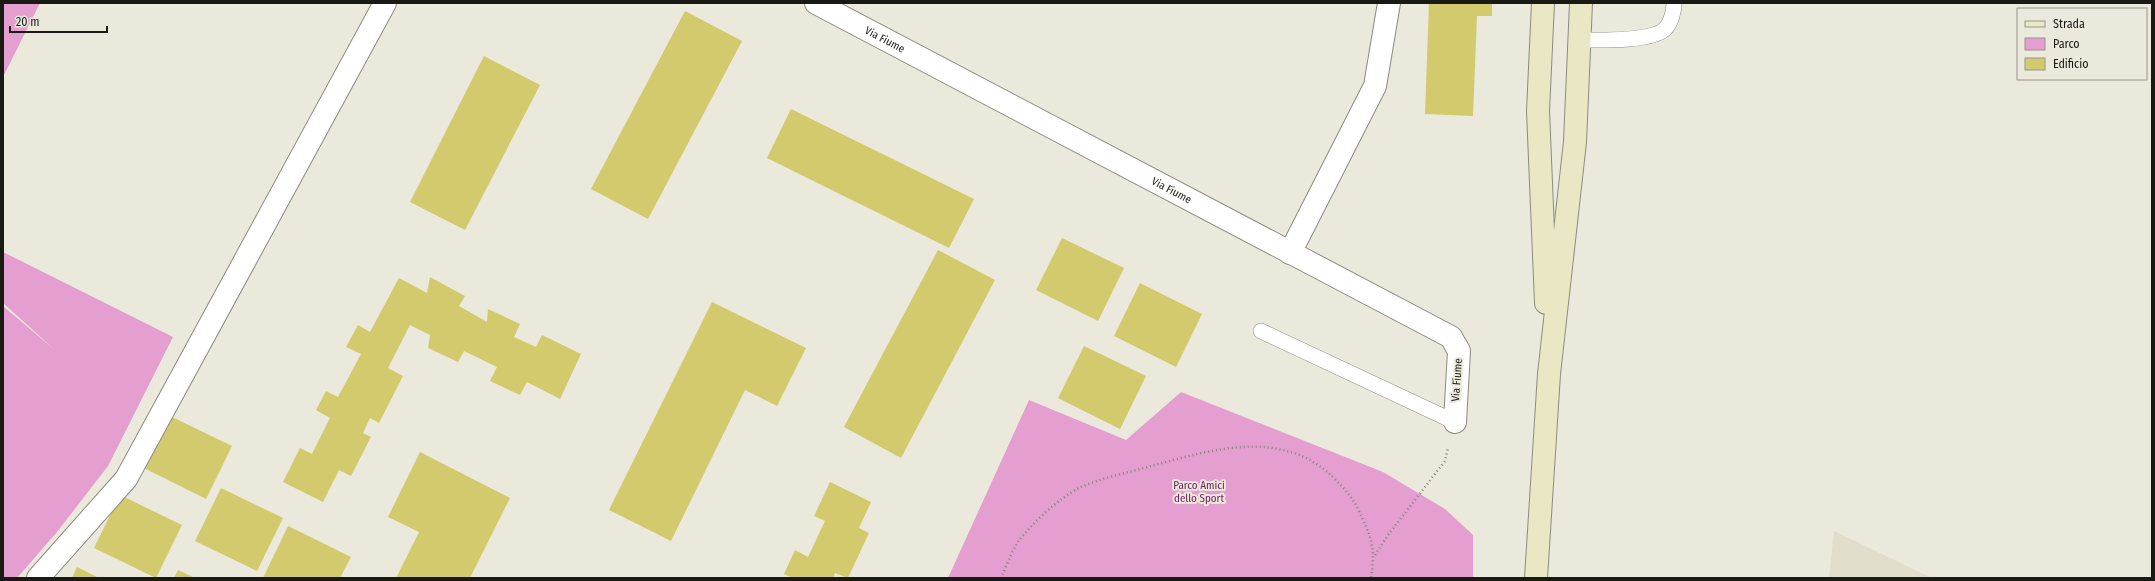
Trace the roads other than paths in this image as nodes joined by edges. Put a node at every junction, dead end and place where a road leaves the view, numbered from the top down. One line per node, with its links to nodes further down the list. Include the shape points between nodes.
1 (385, 3): 12 (street, via 126,478)
2 (816, 3): 8 (street, Via Fiume)
3 (1389, 3): 8 (street, via 1375,86)
4 (1543, 3): 10 (main road, via 1538,111)
5 (1581, 3): 7 (main road)
6 (1674, 3): 7 (lane, via 1673,13 1665,29 1652,36 1635,39)
7 (1579, 40): 10 (main road, via 1575,142)
8 (1290, 253): 11 (street, Via Fiume, via 1450,337 1459,351)
9 (1261, 331): 11 (lane)
10 (1549, 374): 13 (main road)
11 (1455, 422)
12 (38, 578)
13 (1536, 578)

